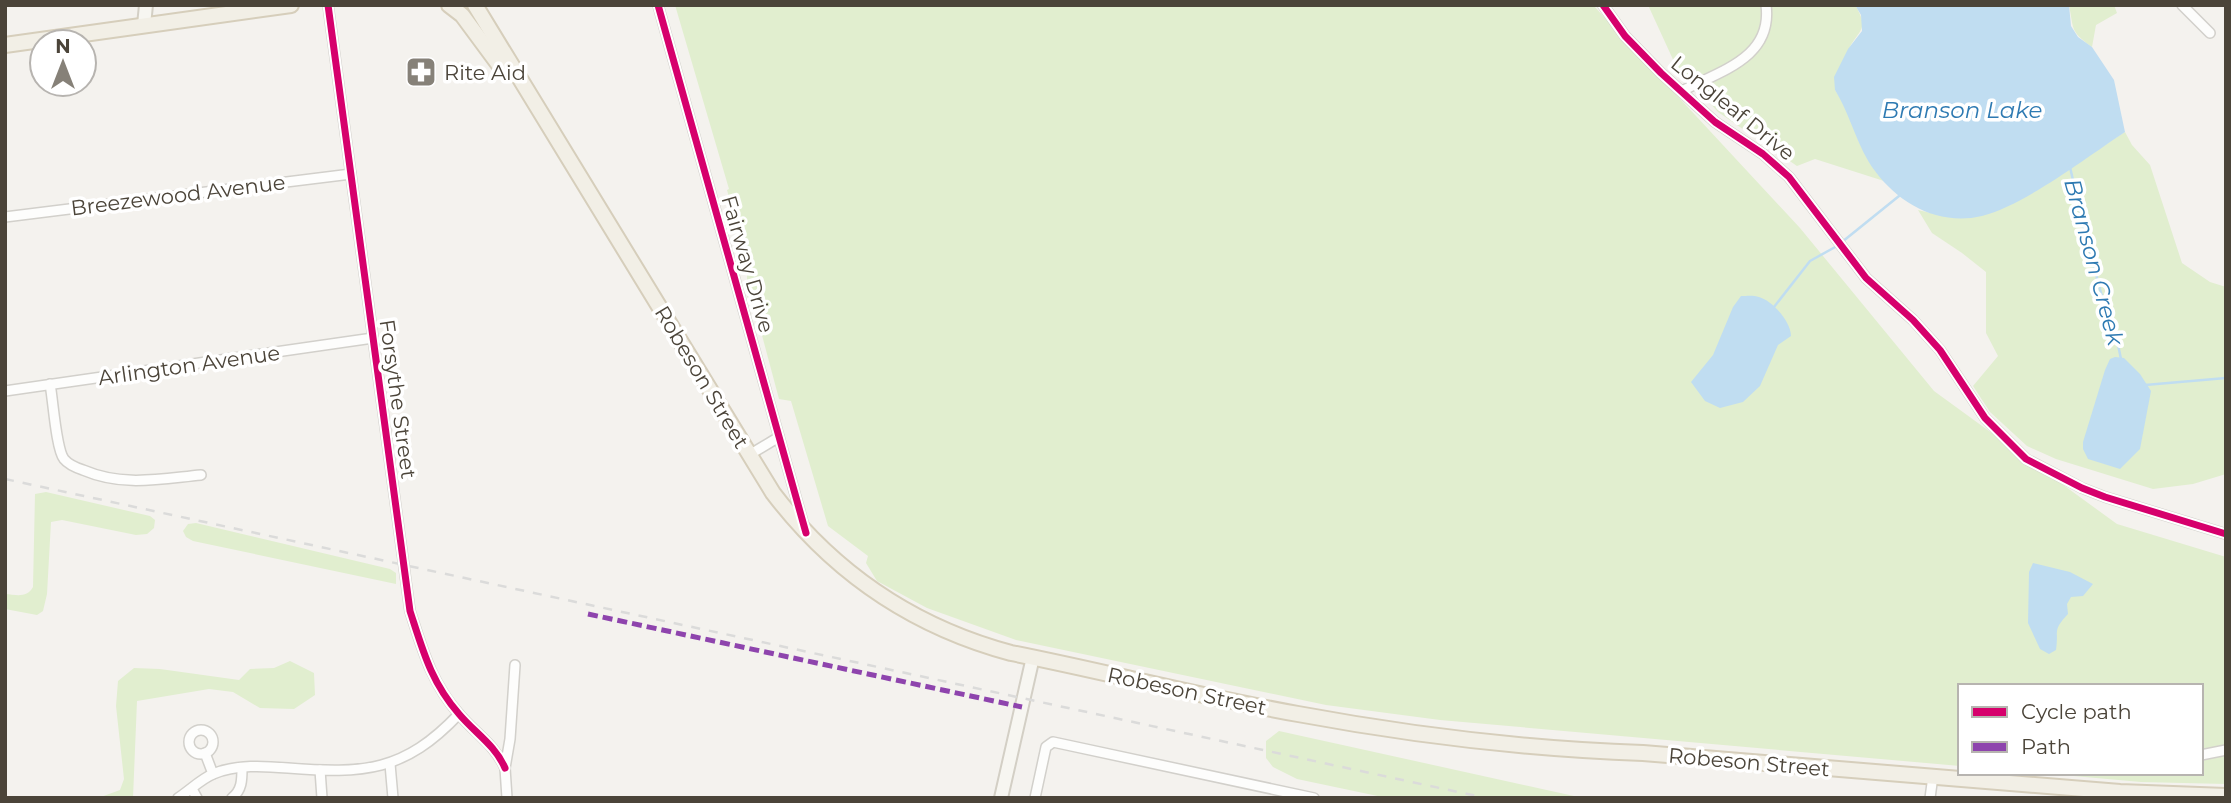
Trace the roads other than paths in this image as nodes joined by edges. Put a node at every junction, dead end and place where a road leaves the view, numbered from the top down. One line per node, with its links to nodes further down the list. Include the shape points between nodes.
1 (146, 5): 10 (main road)
2 (291, 5): 10 (main road)
3 (328, 5): 15 (street, Forsythe Street)
4 (449, 5): 13 (main road, via 462,15 499,65)
5 (475, 5): 13 (main road, Robeson Street)
6 (658, 5): 20 (street, Fairway Drive)
7 (1603, 5): 14 (street, Longleaf Drive, via 1625,36)
8 (1766, 5): 14 (street, via 1765,32 1753,52)
9 (2182, 5): 11 (street)
10 (144, 25): 12 (main road)
11 (2210, 33)
12 (5, 45)
13 (519, 77): 21 (main road, Robeson Street)
14 (1682, 91): 24 (street, Longleaf Drive, via 1714,122 1789,177 1866,278 1940,350 1985,418 2026,458 2105,497)
15 (351, 174): 16 (street, Breezewood Avenue); 17 (street, Forsythe Street)
16 (5, 217)
17 (373, 338): 18 (street, Arlington Avenue); 27 (street, Forsythe Street, via 410,611 434,680)
18 (50, 384): 19 (street, Arlington Avenue); 22 (street, via 60,447 64,459 76,467 127,482)
19 (5, 391)
20 (779, 437): 21 (street); 23 (street, Fairway Drive)
21 (749, 455): 23 (main road, Robeson Street)
22 (201, 475)
23 (806, 533): 25 (main road, Robeson Street, via 856,579 904,611 959,636)
24 (2226, 534)
25 (1033, 657): 36 (main road, Robeson Street, via 1296,714 1395,730 1593,751); 45 (main road)
26 (515, 665): 33 (street)
27 (459, 714): 31 (street, via 426,745); 33 (street, Forsythe Street, via 499,754)
28 (2226, 750): 30 (street)
29 (205, 753): 35 (street)
30 (2203, 755)
31 (390, 764): 34 (street); 43 (street)
32 (242, 768): 34 (street); 35 (street); 41 (street, via 242,783)
33 (505, 768): 44 (street)
34 (320, 770): 42 (street)
35 (213, 774): 37 (street)
36 (1933, 776): 38 (main road, Robeson Street); 48 (street)
37 (191, 789): 39 (street); 40 (street)
38 (2226, 796)
39 (178, 798)
40 (197, 798)
41 (232, 798)
42 (322, 798)
43 (393, 798)
44 (507, 798)
45 (1001, 798)
46 (1035, 798): 47 (street, via 1046,747 1053,742)
47 (1314, 798)
48 (1930, 798)

